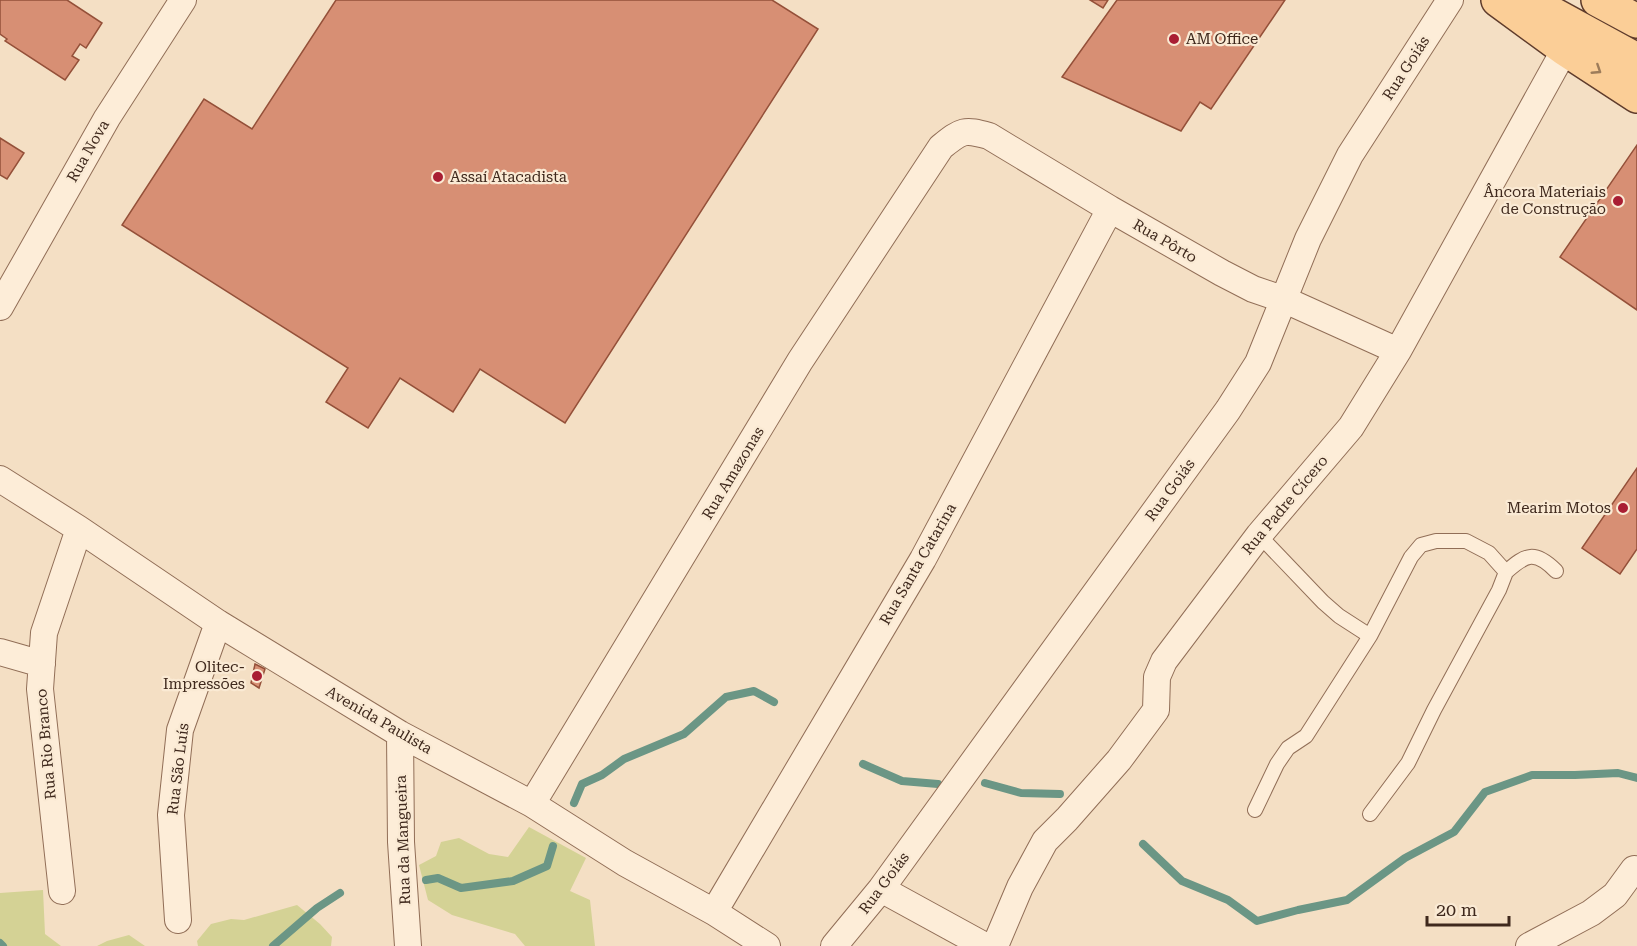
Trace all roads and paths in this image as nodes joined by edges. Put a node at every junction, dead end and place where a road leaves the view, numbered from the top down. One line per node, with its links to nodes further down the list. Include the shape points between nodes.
1 (183, 0): 13 (street, Rua Nova, via 106,118)
2 (1450, 0): 12 (street, Rua Goiás, via 1350,155 1308,239)
3 (1498, 0): 7 (main road)
4 (1527, 0): 8 (main road)
5 (1598, 0): 6 (main road)
6 (1637, 21)
7 (1564, 49): 9 (main road, one-way to 9); 14 (street, Rua Padre Cícero)
8 (1637, 60)
9 (1637, 96)
10 (941, 147): 11 (street, Rua Pôrto, via 969,130 989,136); 25 (street, Rua Amazonas, via 800,361)
11 (1110, 209): 12 (street, Rua Pôrto, via 1222,273); 31 (street, Rua Santa Catarina, via 923,559)
12 (1285, 300): 14 (street, Rua Pôrto); 29 (street, Rua Goiás, via 1258,363 1228,410)
13 (0, 307)
14 (1398, 351): 17 (street, Rua Padre Cícero, via 1351,427)
15 (0, 479): 16 (street, Avenida Paulista)
16 (79, 529): 20 (street, Avenida Paulista); 23 (street, Rua Rio Branco, via 44,633)
17 (1259, 535): 21 (lane, via 1323,602); 37 (street, Rua Padre Cícero, via 1164,661 1157,677 1156,710 1119,760 1045,841)
18 (1556, 571): 19 (lane, via 1546,561 1532,557 1520,559)
19 (1506, 572): 21 (lane, via 1489,552 1466,541 1420,545); 27 (lane, via 1408,763)
20 (218, 623): 24 (street, Avenida Paulista); 32 (street, Rua São Luís, via 180,730 171,815)
21 (1370, 636): 26 (lane, via 1306,736 1288,748)
22 (0, 652): 23 (street)
23 (42, 663): 30 (street, Rua Rio Branco, via 39,689)
24 (400, 734): 25 (street, Avenida Paulista); 34 (street, Rua da Mangueira, via 401,842)
25 (532, 804): 31 (street, Avenida Paulista)
26 (1255, 810)
27 (1370, 814)
28 (1634, 869): 38 (street, via 1615,895 1591,913)
29 (881, 889): 35 (street, Rua Goiás); 36 (street)
30 (62, 891)
31 (714, 912): 33 (street, Avenida Paulista)
32 (178, 920)
33 (751, 942)
34 (408, 946)
35 (834, 946)
36 (985, 946)
37 (995, 946)
38 (1529, 946)

